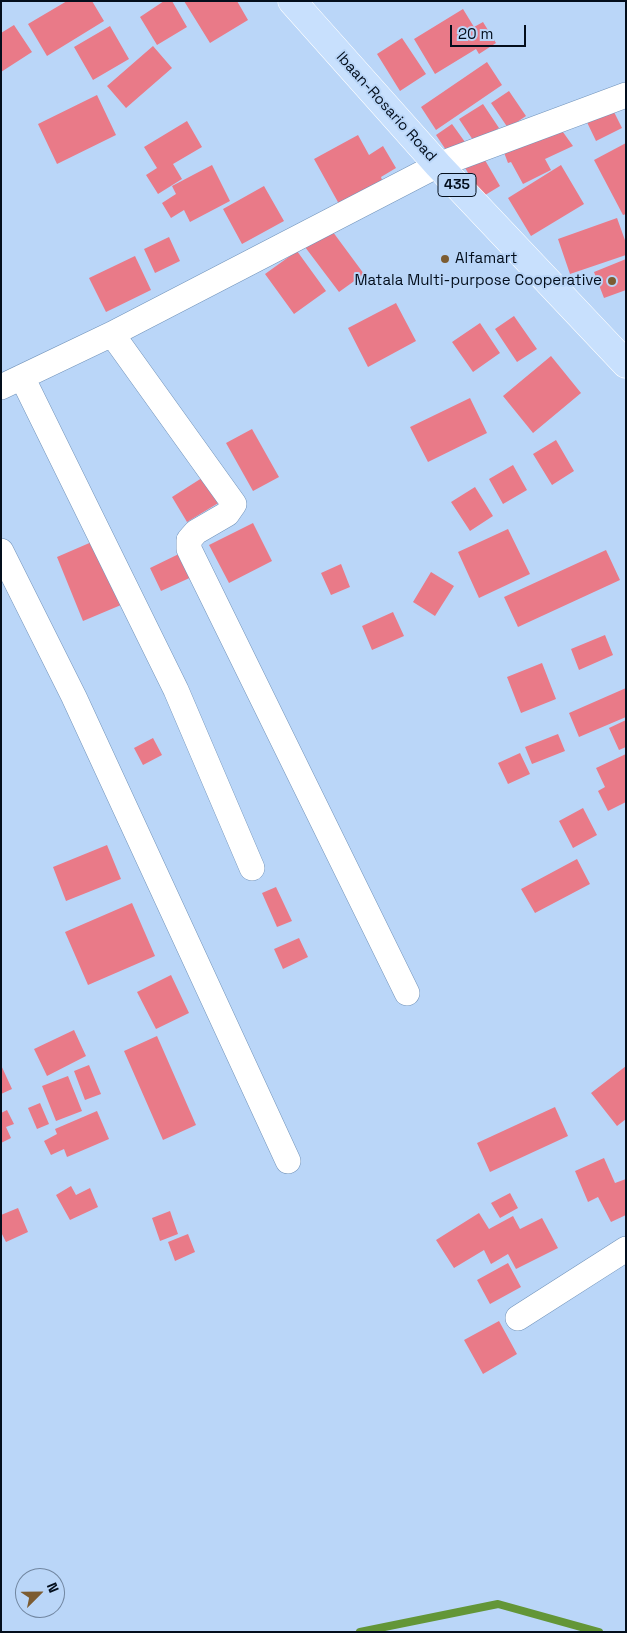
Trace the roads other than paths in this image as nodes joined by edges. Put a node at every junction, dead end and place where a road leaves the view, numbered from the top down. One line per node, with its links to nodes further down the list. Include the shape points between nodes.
1 (292, 1): 3 (main road, Ibaan-Rosario Road / 435)
2 (626, 95): 3 (street)
3 (438, 165): 4 (street); 5 (main road, Ibaan-Rosario Road / 435)
4 (112, 334): 6 (street); 9 (street, via 234,504 228,514 196,532 189,540 189,549)
5 (626, 364)
6 (12, 382): 8 (street, via 176,690)
7 (1, 551): 10 (street, via 74,697)
8 (252, 868)
9 (407, 992)
10 (288, 1161)
11 (626, 1249): 12 (street)
12 (518, 1318)

